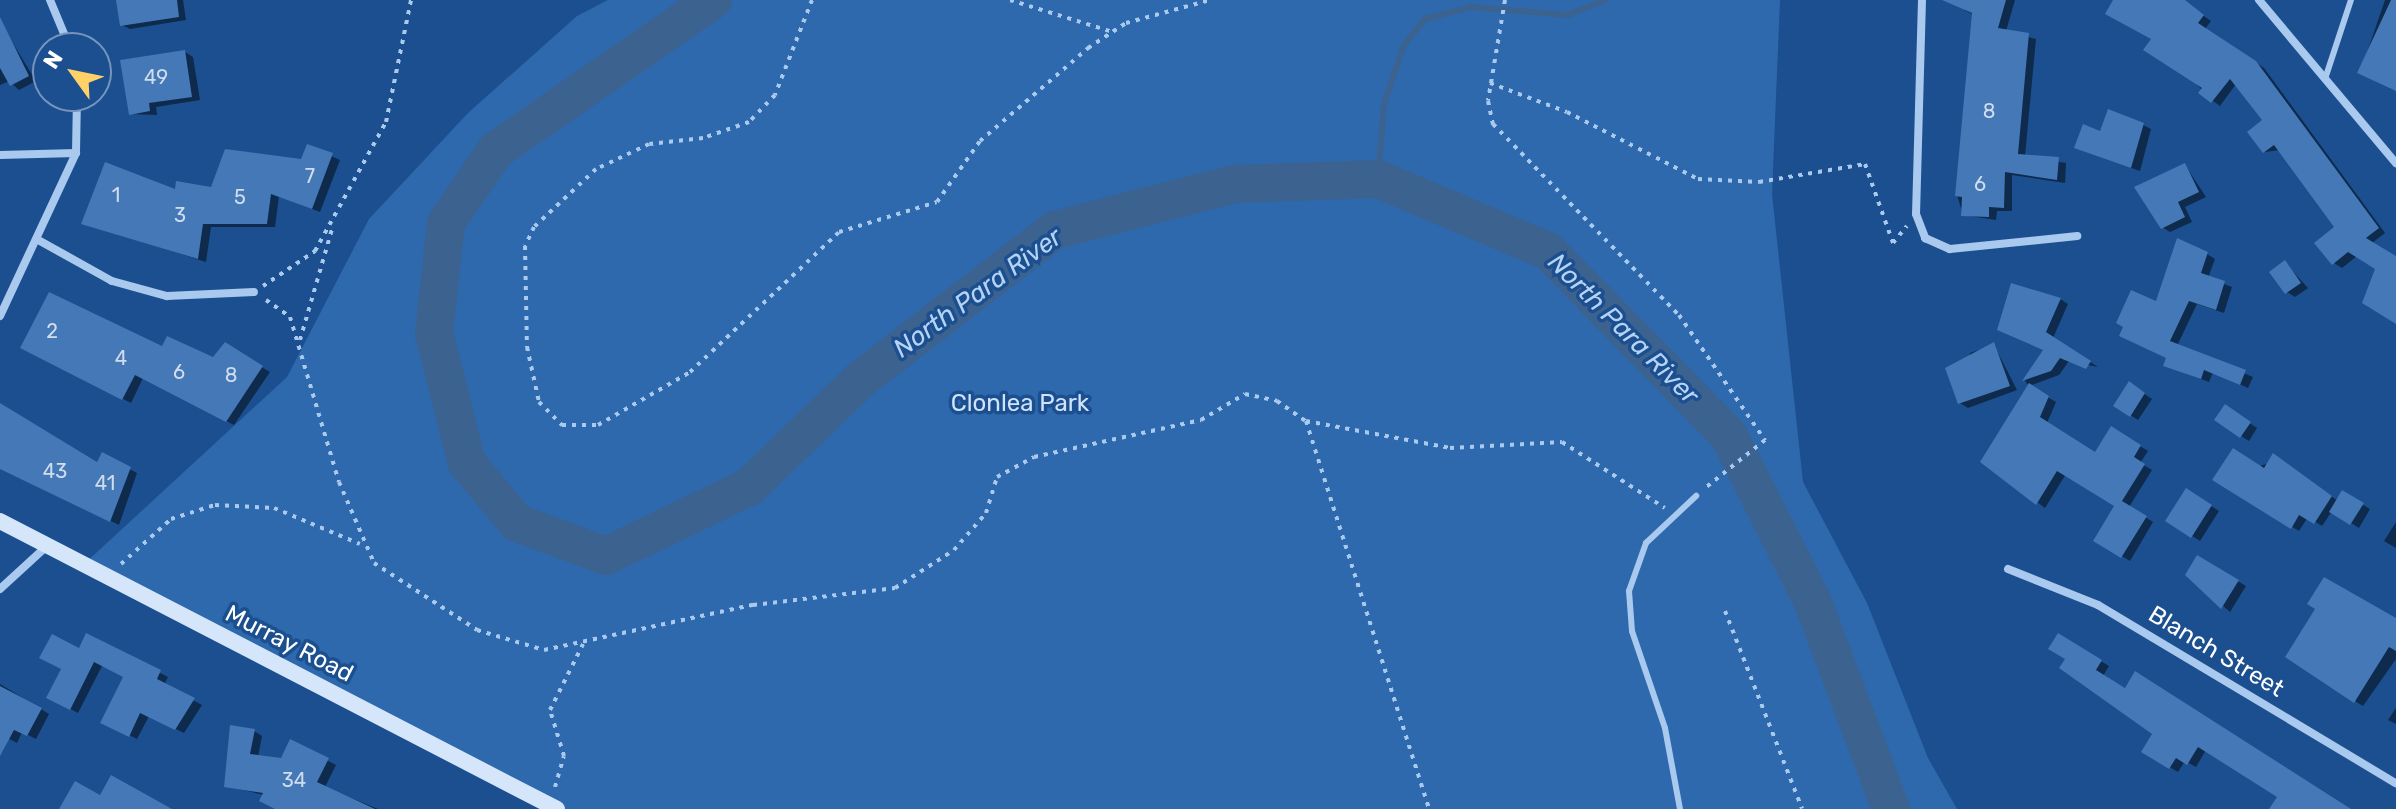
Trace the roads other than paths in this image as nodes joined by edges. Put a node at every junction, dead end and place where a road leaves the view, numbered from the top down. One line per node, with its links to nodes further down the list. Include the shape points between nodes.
1 (50, 0): 5 (street)
2 (1922, 0): 11 (street, via 1916,214 1925,238 1950,249)
3 (2259, 0): 6 (street)
4 (2351, 0): 6 (lane)
5 (63, 32)
6 (2325, 79): 10 (street)
7 (77, 112): 8 (street)
8 (76, 153): 9 (street); 12 (street)
9 (0, 155)
10 (2396, 163)
11 (2077, 236)
12 (40, 241): 13 (street, via 112,281 167,296); 14 (street)
13 (254, 292)
14 (0, 316)
15 (1696, 496): 22 (lane, via 1646,543 1629,591 1632,631 1669,742)
16 (0, 521): 17 (street, Murray Road)
17 (47, 546): 19 (street); 21 (street, Murray Road)
18 (2008, 569): 20 (street, Blanch Street, via 2098,605)
19 (0, 589)
20 (2396, 783)
21 (553, 807)
22 (1680, 809)

